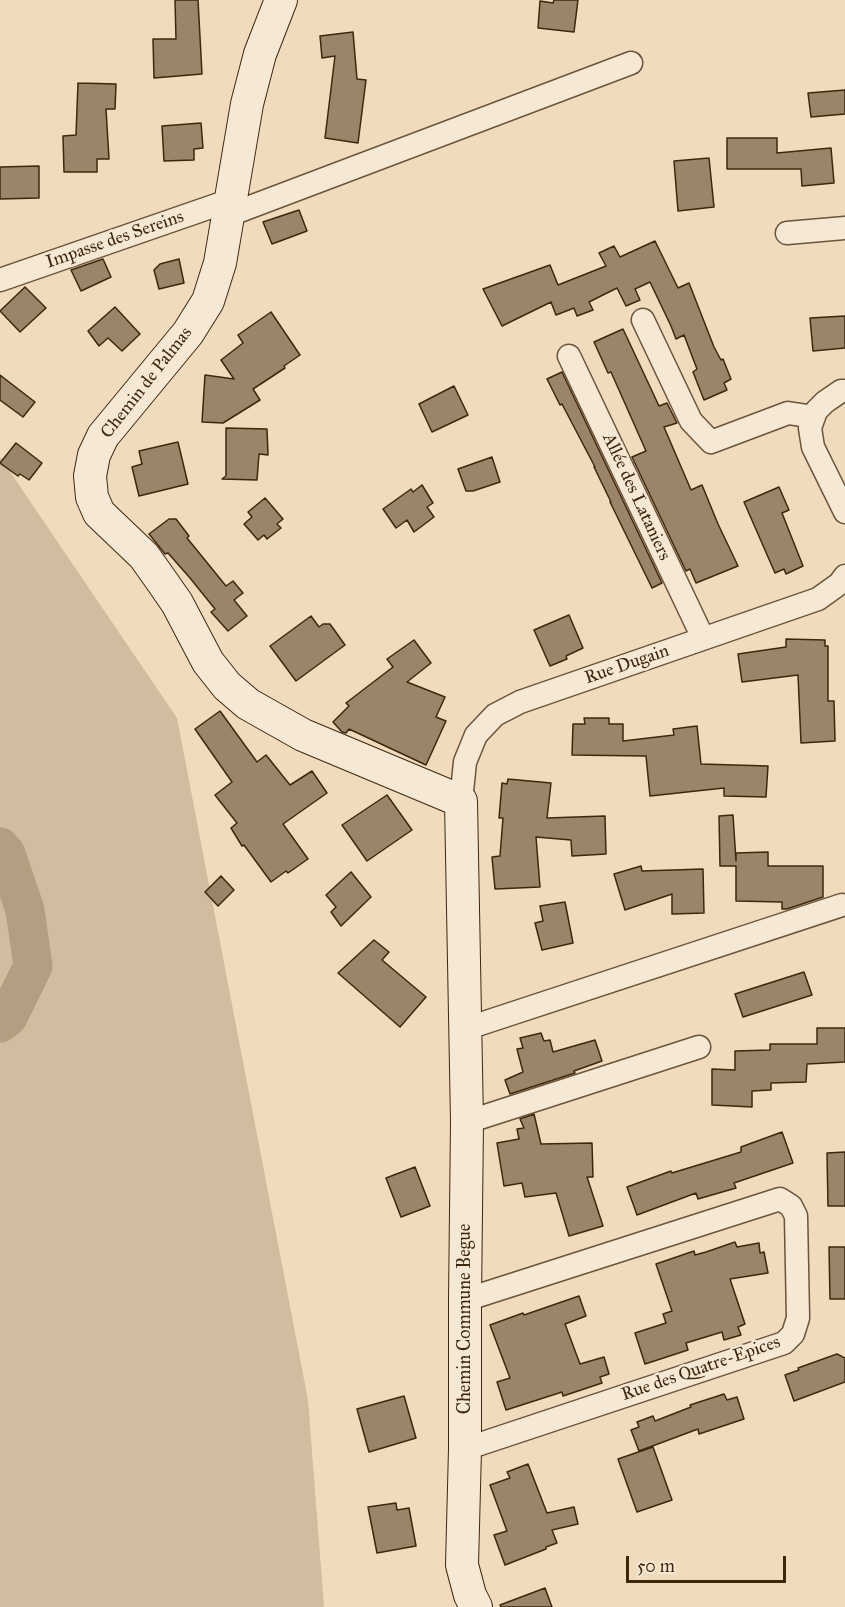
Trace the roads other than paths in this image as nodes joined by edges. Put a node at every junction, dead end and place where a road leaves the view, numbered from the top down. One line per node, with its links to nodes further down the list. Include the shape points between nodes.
1 (281, 0): 3 (street, Chemin de Palmas, via 260,54 247,104)
2 (631, 63): 3 (street, Impasse des Sereins)
3 (230, 208): 6 (street, Impasse des Sereins); 14 (street, Chemin de Palmas, via 208,301 188,333 103,436 90,476 92,497 99,513 144,556 161,580 208,662 248,704 303,735)
4 (845, 228): 5 (street)
5 (787, 233)
6 (0, 280)
7 (644, 320): 10 (street, via 691,421 711,442 788,413)
8 (569, 356): 13 (street, Allée des Lataniers)
9 (845, 391): 10 (street, via 825,402)
10 (814, 417): 11 (street, via 810,428 813,447)
11 (845, 512)
12 (845, 576): 13 (street, Rue Dugain, via 818,599)
13 (703, 638): 14 (street, Rue Dugain, via 520,702 495,715 476,735 465,762)
14 (461, 801): 16 (street, Chemin Commune Begue)
15 (842, 905): 16 (street)
16 (465, 1029): 18 (street, Chemin Commune Begue)
17 (699, 1047): 18 (street)
18 (467, 1122): 19 (street, Chemin Commune Begue)
19 (465, 1300): 20 (street, Chemin Commune Begue); 20 (street, Rue des Quatre-Epices, via 780,1199 791,1206 796,1216 798,1318 793,1335 784,1343)
20 (465, 1449): 21 (street, Chemin Commune Begue, via 462,1565)
21 (476, 1607)

